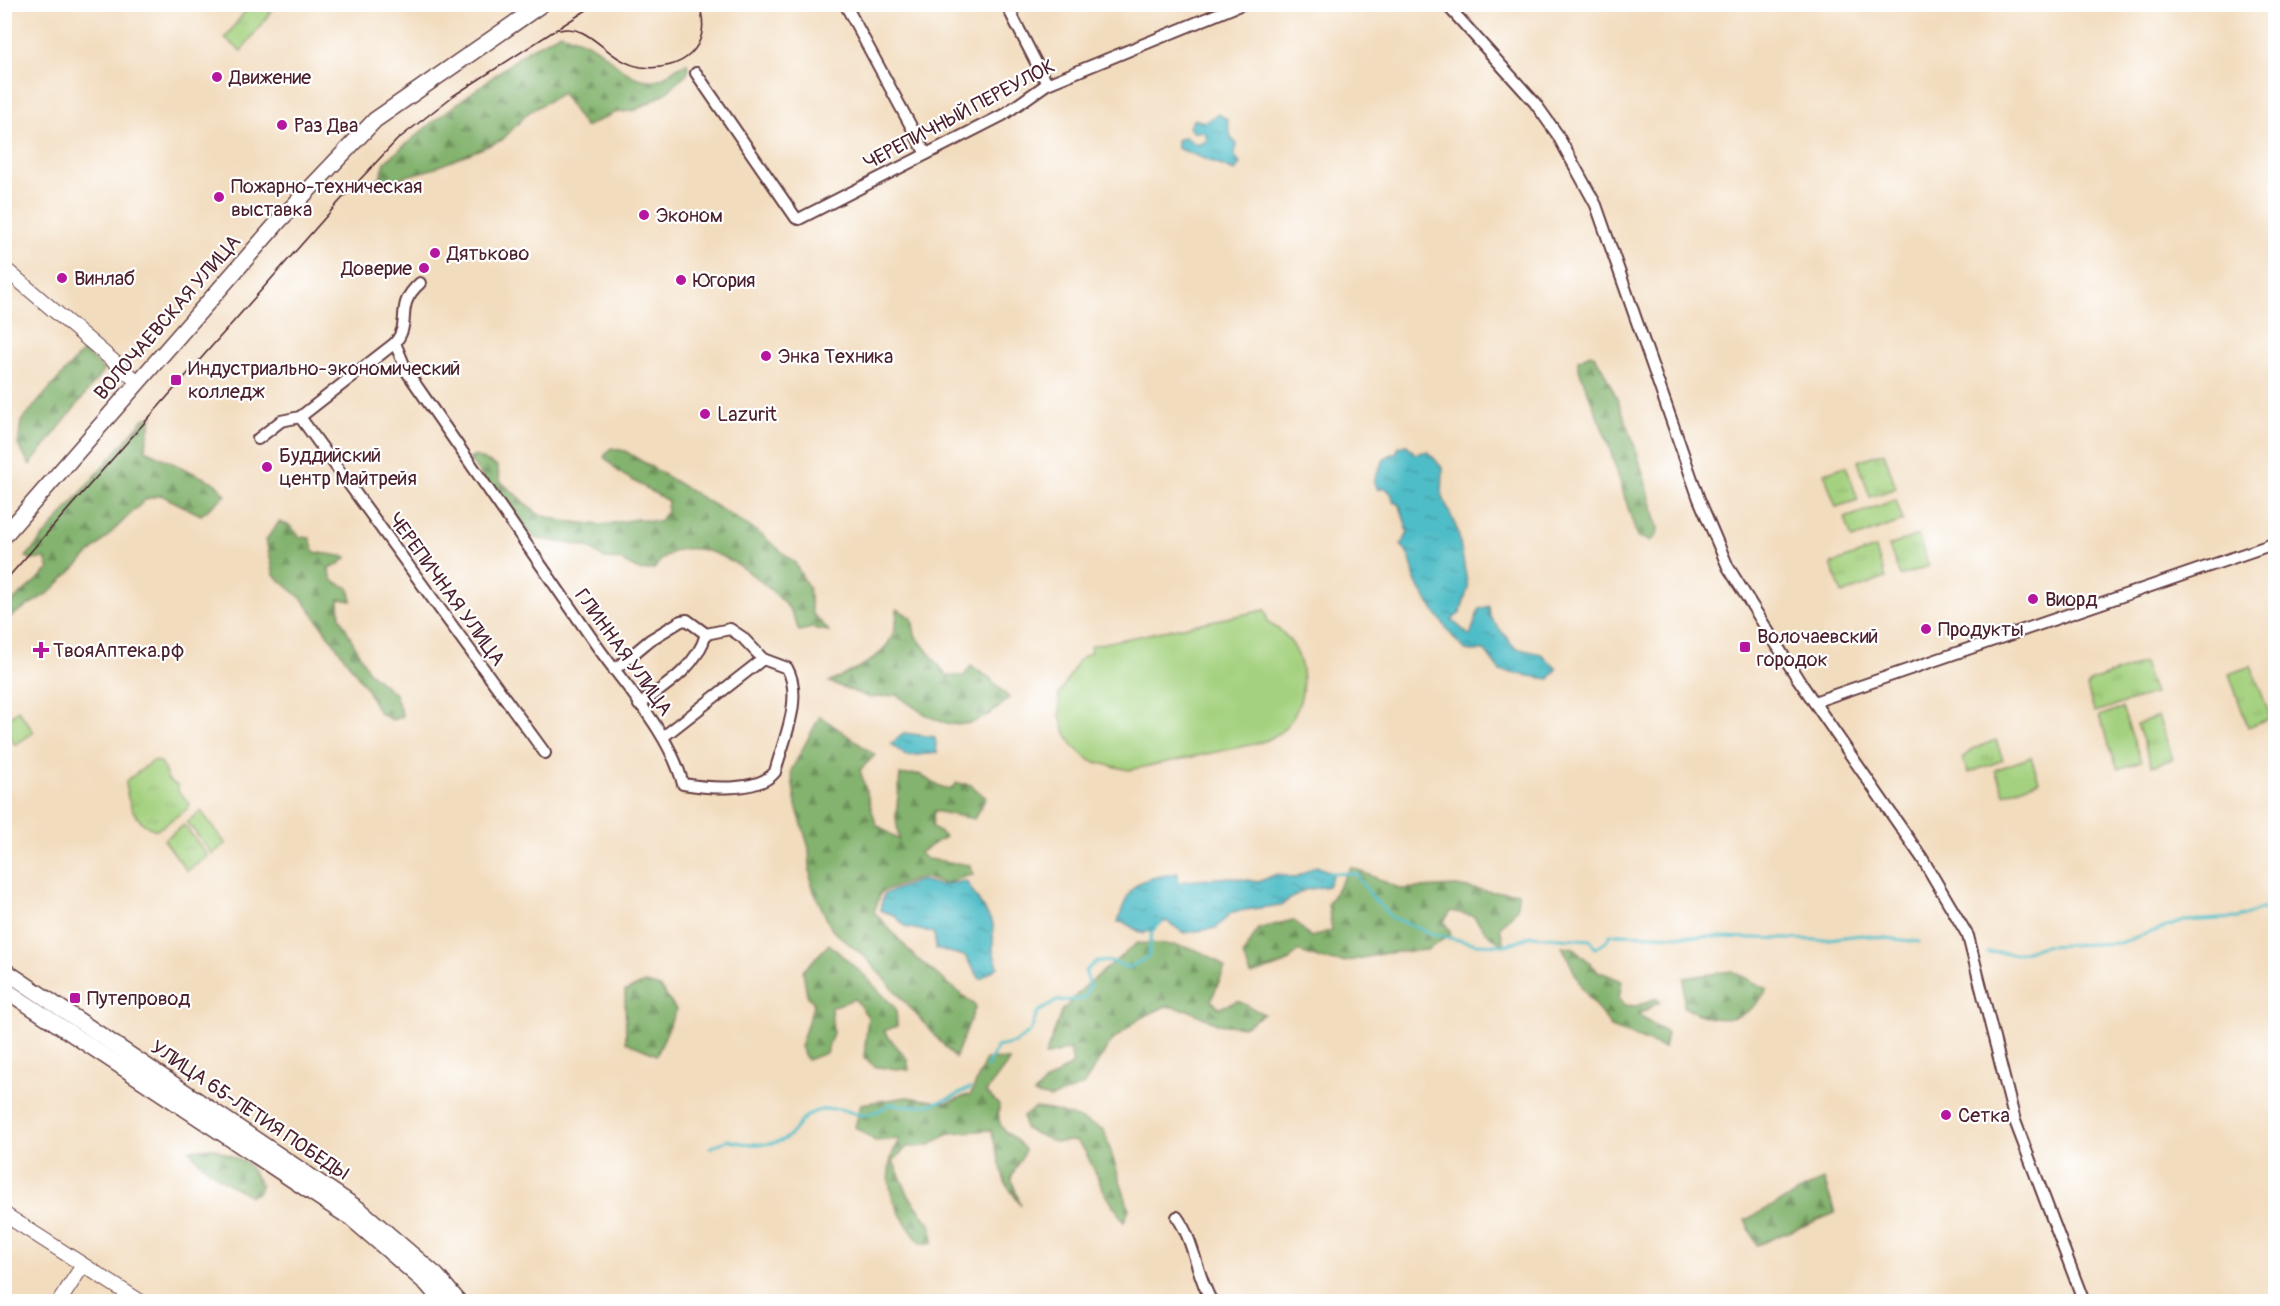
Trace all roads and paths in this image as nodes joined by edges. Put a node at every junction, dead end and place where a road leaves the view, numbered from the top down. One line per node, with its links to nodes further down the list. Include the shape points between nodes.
1 (542, 4): 12 (main road, ВОЛОЧАЕВСКАЯ УЛИЦА, via 375,120 279,221)
2 (845, 4): 8 (street)
3 (1242, 4): 7 (street, ЧЕРЕПИЧНЫЙ ПЕРЕУЛОК)
4 (1446, 4): 20 (street, via 1535,103 1596,205 1719,546 1739,586)
5 (1006, 5): 7 (street)
6 (696, 73): 8 (street, ЧЕРЕПИЧНЫЙ ПЕРЕУЛОК, via 796,218 805,217)
7 (1047, 84): 8 (street, ЧЕРЕПИЧНЫЙ ПЕРЕУЛОК, via 1003,115)
8 (926, 154)
9 (4, 268): 12 (street)
10 (420, 283): 11 (street, via 408,294 402,335)
11 (395, 342): 13 (street); 19 (street, ГЛИННАЯ УЛИЦА, via 407,372)
12 (138, 382): 15 (main road, ВОЛОЧАЕВСКАЯ УЛИЦА)
13 (300, 417): 14 (street, via 281,421); 23 (street, ЧЕРЕПИЧНАЯ УЛИЦА)
14 (258, 439)
15 (4, 536)
16 (2276, 543): 20 (street)
17 (702, 632): 18 (street, ГЛИННАЯ УЛИЦА, via 730,629); 19 (street, via 687,620 681,621); 21 (street, via 703,645 681,673)
18 (763, 659): 22 (street); 22 (street, ГЛИННАЯ УЛИЦА, via 787,668 794,680 795,693 771,777 712,789 683,784 677,762)
19 (614, 670): 21 (street, ГЛИННАЯ УЛИЦА)
20 (1815, 702): 34 (street, via 1922,858 1970,942 2015,1121)
21 (639, 705): 22 (street, ГЛИННАЯ УЛИЦА)
22 (663, 737)
23 (545, 753)
24 (4, 970): 32 (main road, УЛИЦА 65-ЛЕТИЯ ПОБЕДЫ, via 360,1210 437,1276)
25 (4, 989): 31 (main road, УЛИЦА 65-ЛЕТИЯ ПОБЕДЫ, via 352,1220 427,1284)
26 (4, 1214): 28 (street)
27 (1177, 1217): 33 (street)
28 (83, 1264): 29 (street); 30 (street)
29 (59, 1302)
30 (141, 1302)
31 (442, 1302)
32 (459, 1302)
33 (1212, 1302)
34 (2084, 1302)

